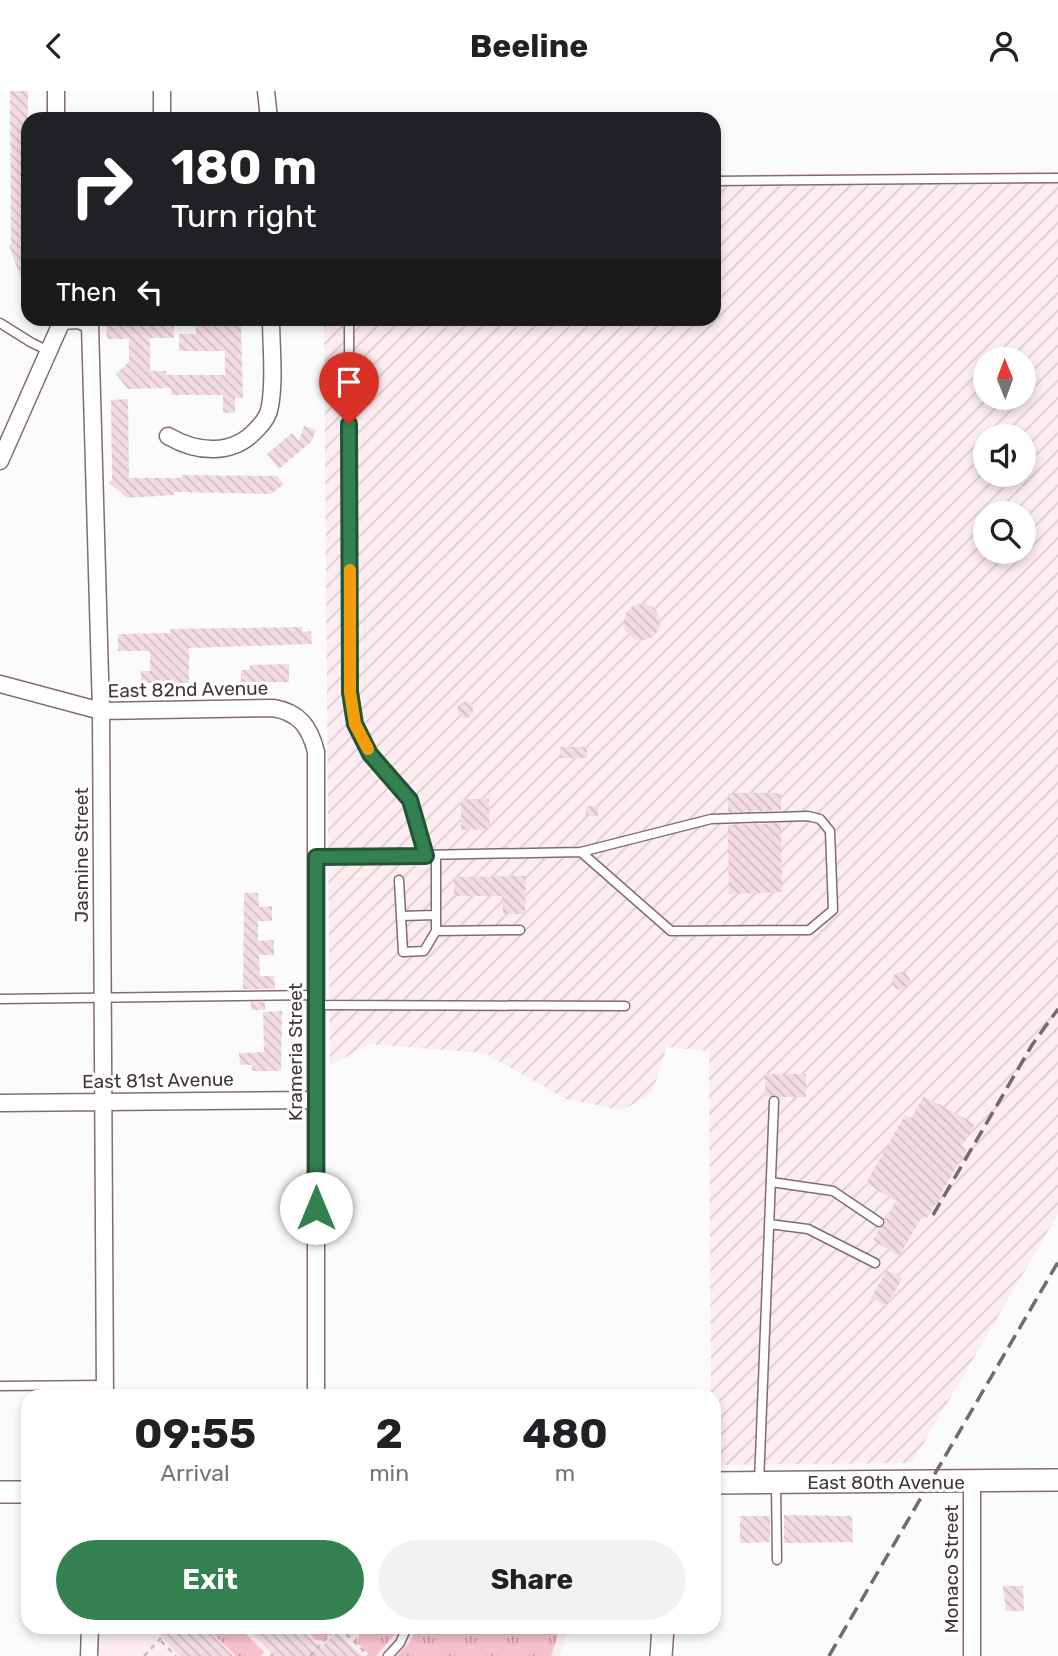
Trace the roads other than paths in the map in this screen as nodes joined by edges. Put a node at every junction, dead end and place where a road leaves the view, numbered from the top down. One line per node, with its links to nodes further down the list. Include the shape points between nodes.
1 (56, 91): 4 (street)
2 (162, 91): 5 (street)
3 (266, 91): 6 (street)
4 (56, 112)
5 (162, 112)
6 (268, 112)
7 (1058, 178): 8 (lane)
8 (721, 181)
9 (0, 323): 14 (lane)
10 (60, 326): 14 (street)
11 (90, 326): 18 (street, Jasmine Street)
12 (271, 326): 15 (street, via 271,405 251,436 218,450 195,448)
13 (349, 326): 21 (lane, via 350,692 355,724 370,754 410,800)
14 (49, 351): 16 (street)
15 (168, 436)
16 (0, 461)
17 (0, 684): 18 (street, East 82nd Avenue)
18 (101, 711): 19 (street, East 82nd Avenue, via 273,708); 29 (street, Jasmine Street)
19 (296, 715): 23 (street, Krameria Street, via 309,729 316,752)
20 (581, 852): 20 (lane, via 671,931 809,930 833,910 830,831 820,819 808,816 711,819); 22 (lane)
21 (426, 856): 22 (lane); 23 (lane)
22 (436, 856): 25 (lane)
23 (316, 857): 31 (street, Krameria Street)
24 (399, 880): 26 (lane)
25 (436, 915): 26 (lane); 28 (lane)
26 (401, 916): 28 (lane, via 403,952 424,951)
27 (520, 930): 28 (lane)
28 (436, 931)
29 (103, 998): 30 (lane); 31 (lane); 34 (street, Jasmine Street)
30 (0, 999)
31 (316, 1000): 32 (lane); 33 (street, Krameria Street)
32 (625, 1006)
33 (316, 1100): 34 (street, East 81st Avenue); 44 (street, Krameria Street)
34 (103, 1101): 36 (street, East 81st Avenue); 43 (street, Jasmine Street)
35 (774, 1101): 37 (lane)
36 (0, 1103)
37 (771, 1182): 38 (lane, via 833,1191); 39 (lane)
38 (878, 1222)
39 (769, 1224): 40 (lane, via 808,1229); 47 (lane)
40 (875, 1263)
41 (0, 1386): 42 (lane)
42 (63, 1389)
43 (105, 1389)
44 (316, 1389)
45 (972, 1481): 46 (street, East 80th Avenue); 47 (street, East 80th Avenue); 58 (street, Monaco Street)
46 (1058, 1481)
47 (767, 1482): 48 (street, East 80th Avenue); 51 (lane)
48 (721, 1483)
49 (0, 1492): 50 (street)
50 (21, 1492)
51 (776, 1560)
52 (90, 1634): 55 (street)
53 (404, 1634): 56 (lane)
54 (663, 1634): 57 (street)
55 (89, 1656)
56 (388, 1656)
57 (662, 1656)
58 (972, 1656)

